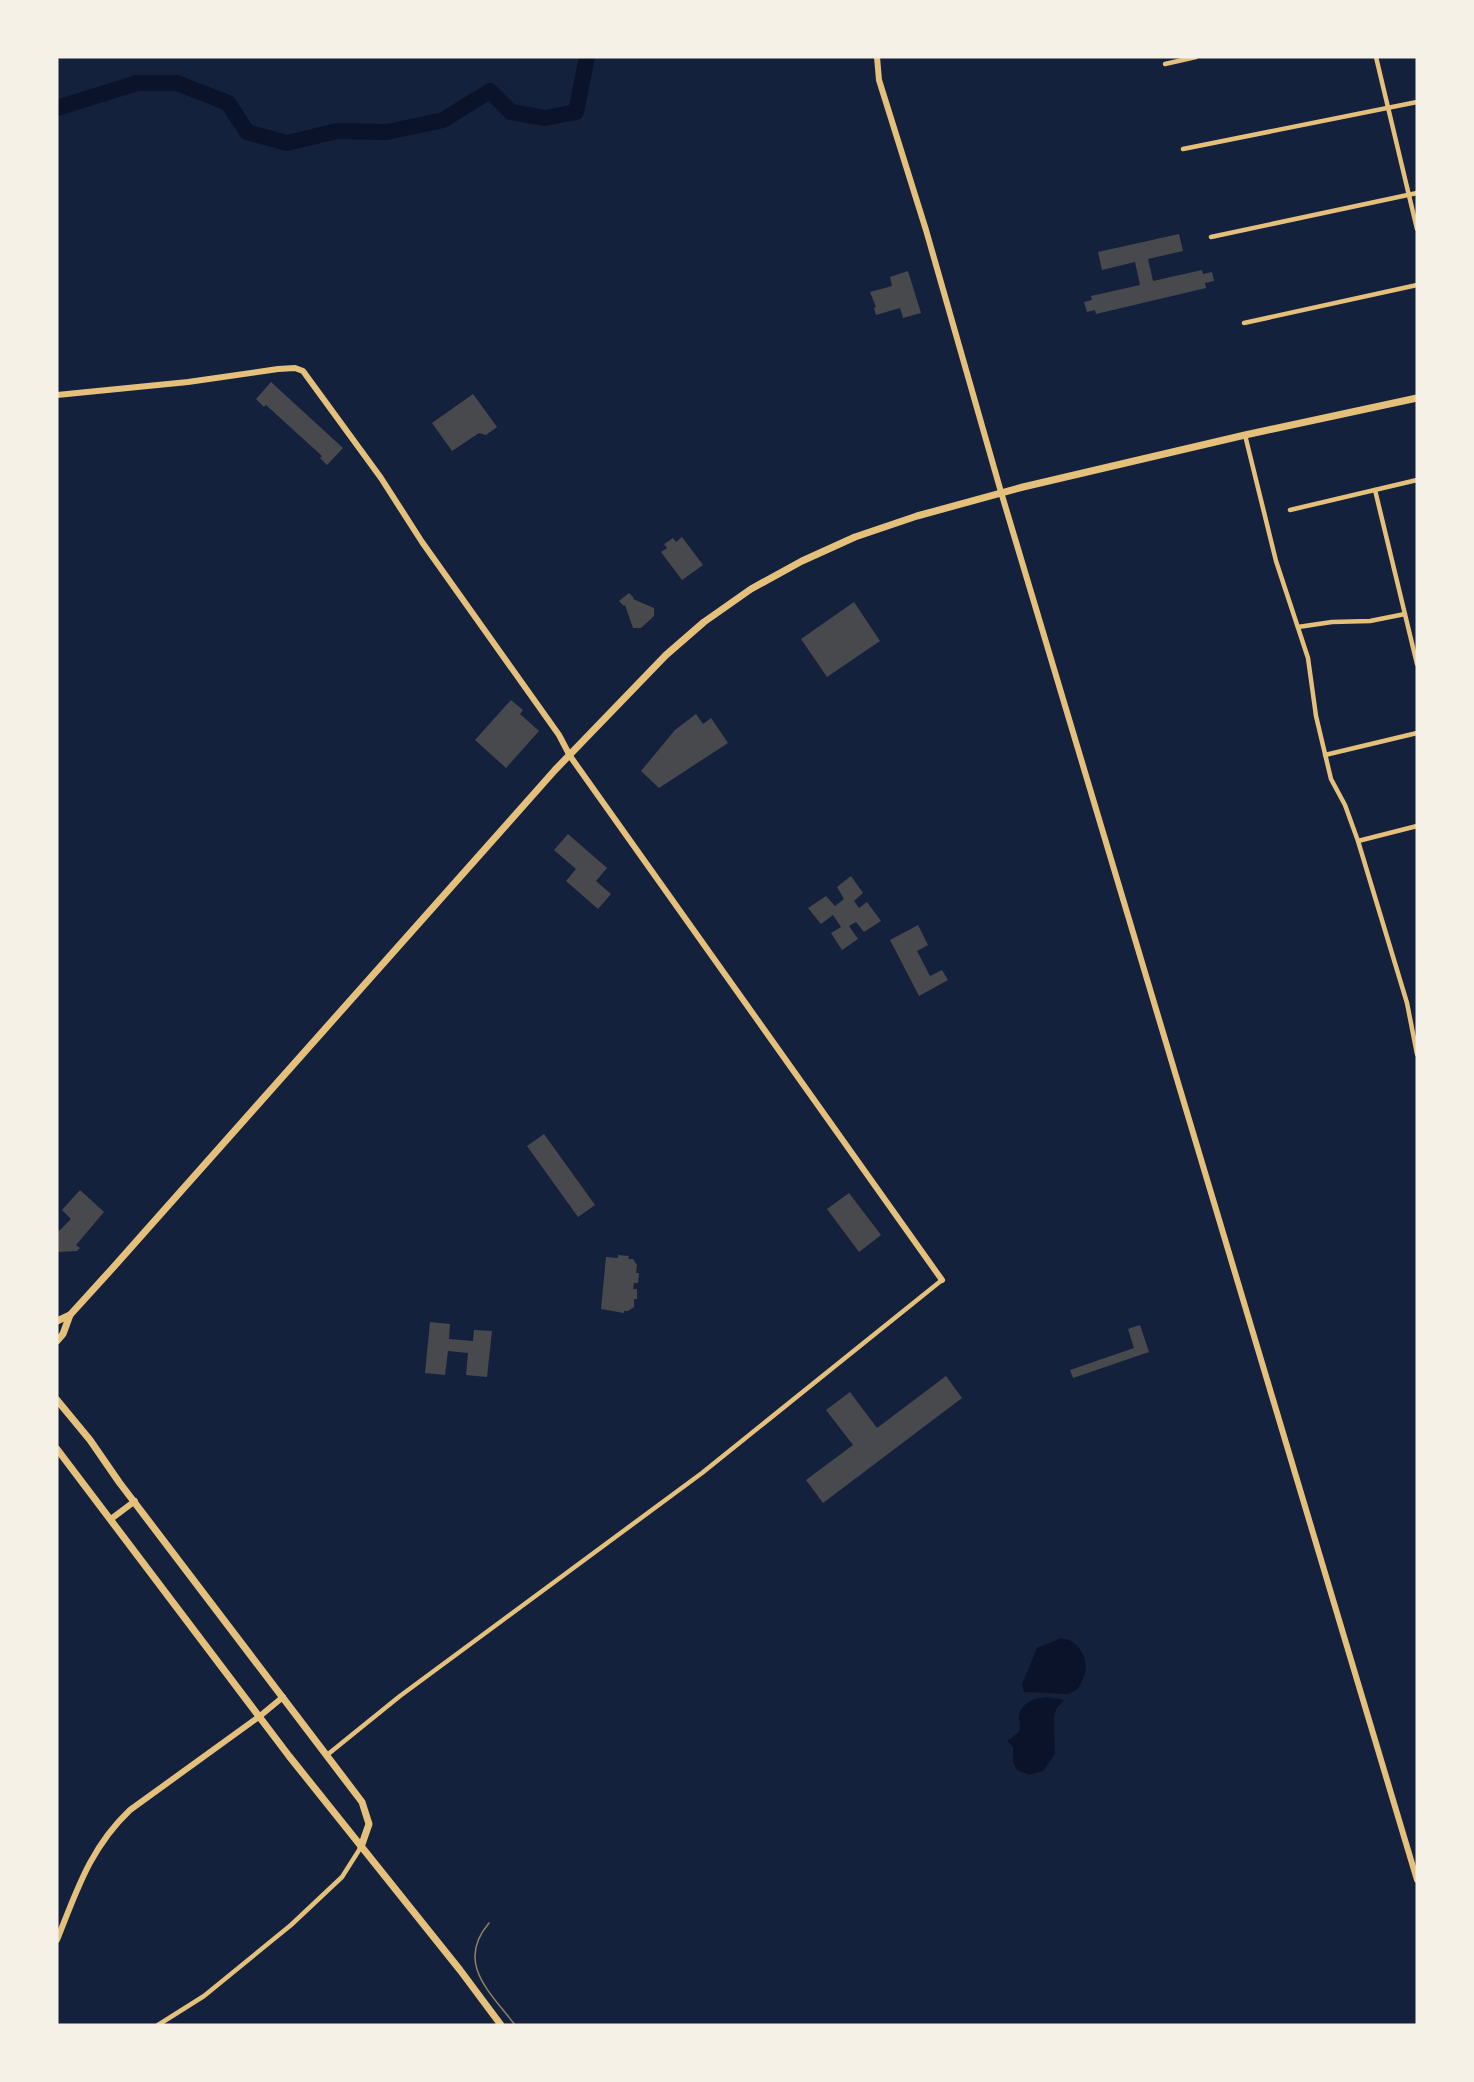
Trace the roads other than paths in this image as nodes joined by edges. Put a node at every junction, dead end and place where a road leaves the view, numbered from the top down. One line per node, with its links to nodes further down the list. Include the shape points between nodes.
1 (877, 57): 19 (street, via 879,80)
2 (1197, 57): 4 (street)
3 (1376, 57): 6 (street)
4 (1165, 64)
5 (1417, 102): 6 (street)
6 (1389, 109): 7 (street); 9 (street)
7 (1183, 149)
8 (1417, 193): 9 (street)
9 (1410, 195): 10 (street); 11 (street)
10 (1417, 229)
11 (1211, 237)
12 (1417, 285): 13 (street)
13 (1244, 323)
14 (57, 395): 26 (street, via 278,369 303,371 381,478)
15 (1417, 398): 16 (main road)
16 (1245, 435): 19 (main road); 22 (street, via 1276,561)
17 (1417, 480): 18 (street)
18 (1375, 490): 20 (street); 21 (street)
19 (1001, 492): 26 (main road, via 855,537 751,589 666,655); 42 (street)
20 (1290, 510)
21 (1405, 614): 22 (street); 23 (street)
22 (1298, 627): 25 (street, via 1308,658)
23 (1417, 664)
24 (1417, 733): 25 (street)
25 (1325, 754): 28 (street, via 1331,779)
26 (570, 756): 30 (street); 31 (main road)
27 (1417, 826): 28 (street)
28 (1358, 840): 29 (street, via 1407,1003)
29 (1417, 1054)
30 (942, 1280): 40 (street, via 702,1473 400,1696)
31 (69, 1315): 32 (main road); 33 (main road)
32 (57, 1321)
33 (57, 1341)
34 (57, 1400): 36 (main road)
35 (57, 1449): 37 (main road)
36 (135, 1501): 37 (street); 38 (main road)
37 (111, 1519): 39 (main road)
38 (283, 1697): 39 (street); 40 (main road)
39 (260, 1716): 41 (main road); 43 (street, via 112,1827 92,1857)
40 (327, 1755): 41 (main road, via 367,1813 369,1824)
41 (361, 1847): 44 (street, via 342,1877 291,1925 204,1996); 45 (main road)
42 (1417, 1880)
43 (57, 1940)
44 (158, 2025)
45 (501, 2025)

